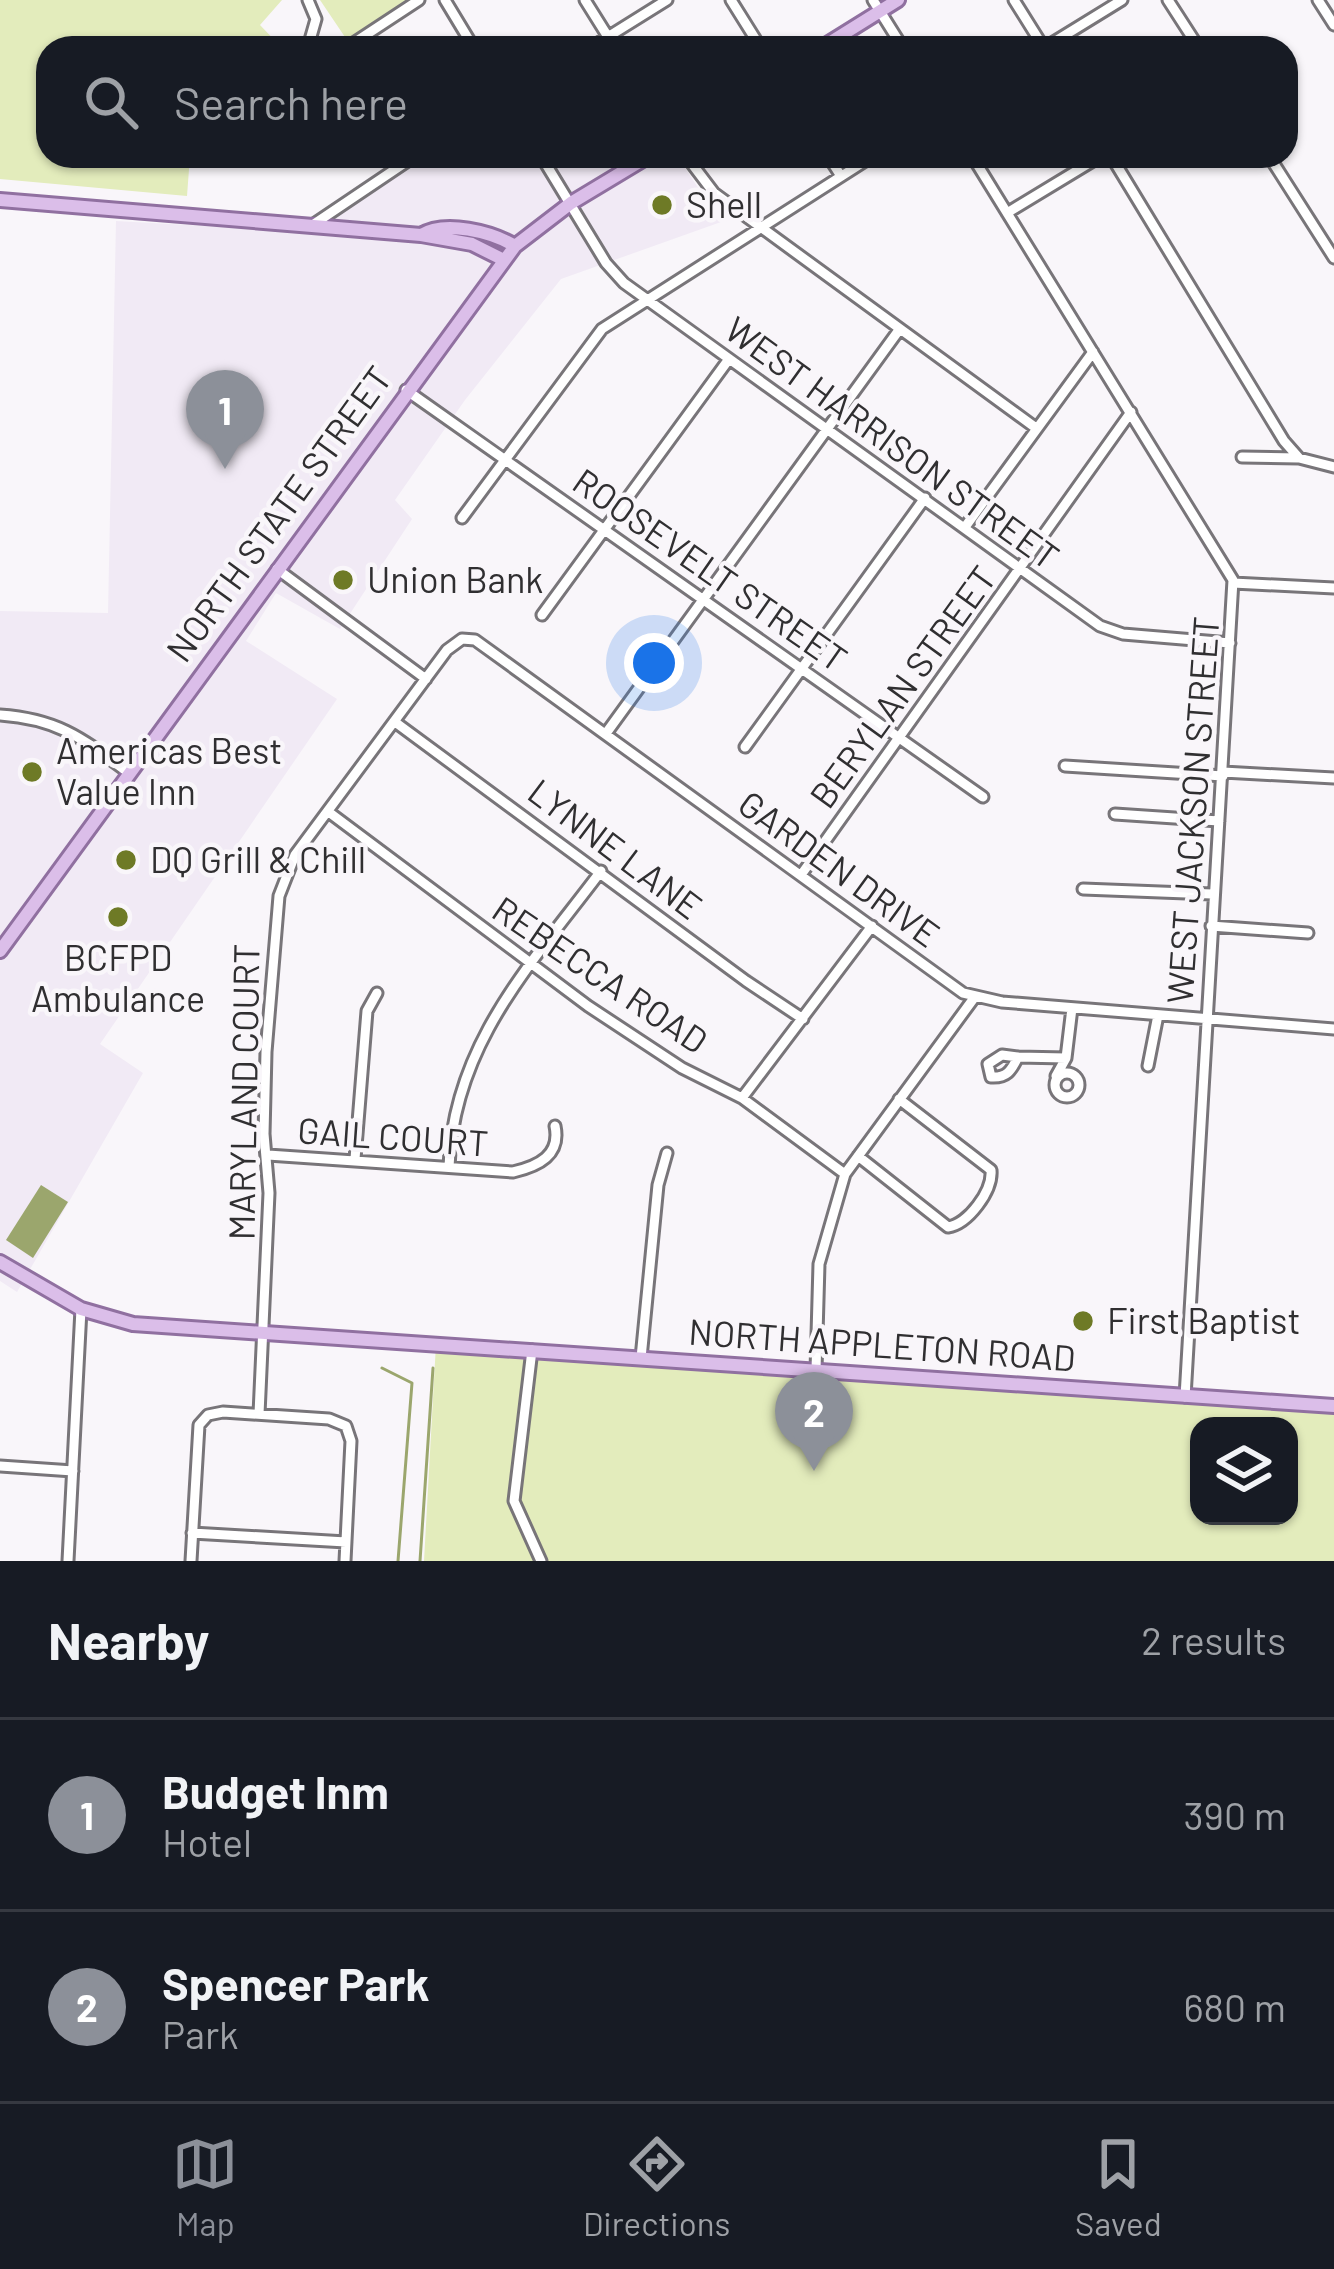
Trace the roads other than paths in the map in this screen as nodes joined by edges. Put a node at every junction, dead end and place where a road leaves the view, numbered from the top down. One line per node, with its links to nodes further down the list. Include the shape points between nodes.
1 (308, 0): 14 (street, via 316,20)
2 (419, 0): 15 (street)
3 (445, 0): 16 (street)
4 (585, 0): 17 (street)
5 (668, 0): 18 (street)
6 (731, 0): 19 (street)
7 (898, 0): 12 (main road)
8 (1014, 0): 22 (street)
9 (1122, 0): 23 (street)
10 (1168, 0): 24 (street)
11 (1318, 0): 13 (street)
12 (877, 6): 20 (main road); 21 (street)
13 (1334, 25)
14 (311, 36)
15 (364, 36)
16 (467, 36)
17 (607, 36)
18 (610, 36)
19 (754, 36)
20 (837, 36)
21 (896, 36)
22 (1036, 36)
23 (1064, 36)
24 (1191, 36)
25 (389, 168): 39 (street)
26 (549, 168): 37 (street, WEST HARRISON STREET)
27 (629, 168): 37 (main road, NORTH STATE STREET)
28 (695, 168): 40 (street)
29 (836, 168): 35 (street)
30 (854, 168): 35 (street)
31 (979, 168): 38 (street, WEST JACKSON STREET)
32 (1081, 168): 38 (street)
33 (1118, 168): 54 (street)
34 (1277, 168): 43 (street)
35 (841, 176): 40 (street)
36 (0, 200): 39 (main road)
37 (571, 203): 42 (main road, NORTH STATE STREET); 45 (street, WEST HARRISON STREET, via 612,272)
38 (1007, 213): 47 (street, WEST JACKSON STREET)
39 (314, 224): 41 (main road)
40 (759, 227): 45 (street); 46 (street)
41 (421, 235): 42 (main road, via 480,232); 44 (main road, via 472,244)
42 (515, 246): 44 (main road, NORTH STATE STREET)
43 (1334, 258)
44 (504, 260): 49 (main road, NORTH STATE STREET)
45 (645, 299): 48 (street, WEST HARRISON STREET); 55 (street, via 592,340)
46 (899, 330): 51 (street); 52 (street)
47 (1093, 352): 50 (street, WEST JACKSON STREET); 51 (street)
48 (729, 359): 52 (street, WEST HARRISON STREET); 60 (street)
49 (406, 390): 55 (street, ROOSEVELT STREET); 61 (main road, NORTH STATE STREET)
50 (1131, 412): 62 (street, BERYLAN STREET); 63 (street, WEST JACKSON STREET)
51 (1036, 428): 59 (street)
52 (827, 429): 57 (street, WEST HARRISON STREET); 65 (street)
53 (1243, 458): 54 (street)
54 (1299, 458): 56 (street)
55 (502, 459): 58 (street); 60 (street, ROOSEVELT STREET)
56 (1334, 467)
57 (925, 498): 59 (street, WEST HARRISON STREET); 69 (street)
58 (462, 518)
59 (964, 527): 62 (street, WEST HARRISON STREET)
60 (604, 529): 65 (street, ROOSEVELT STREET); 66 (street)
61 (277, 569): 70 (street); 77 (main road, NORTH STATE STREET)
62 (1021, 569): 67 (street, WEST HARRISON STREET, via 1100,626); 74 (street, BERYLAN STREET)
63 (1233, 584): 64 (street); 67 (street, WEST JACKSON STREET)
64 (1334, 588)
65 (704, 597): 69 (street, ROOSEVELT STREET); 73 (street)
66 (542, 616)
67 (1230, 643): 78 (street, WEST JACKSON STREET)
68 (482, 645): 70 (street, MARYLAND COURT, via 467,638 453,644); 73 (street, GARDEN DRIVE)
69 (802, 667): 74 (street, ROOSEVELT STREET); 75 (street)
70 (426, 679): 72 (street, MARYLAND COURT)
71 (0, 715): 77 (street, via 62,726)
72 (395, 722): 81 (street, MARYLAND COURT); 84 (street, LYNNE LANE)
73 (607, 732): 85 (street, GARDEN DRIVE)
74 (900, 736): 80 (street, ROOSEVELT STREET); 85 (street, BERYLAN STREET)
75 (746, 747)
76 (1065, 766): 78 (street)
77 (129, 773): 91 (main road, NORTH STATE STREET)
78 (1223, 774): 79 (street); 83 (street, WEST JACKSON STREET)
79 (1334, 778)
80 (983, 797)
81 (330, 813): 92 (street, REBECCA ROAD); 108 (street, MARYLAND COURT, via 295,856 279,896 266,1052)
82 (1115, 814): 83 (street)
83 (1219, 821): 87 (street, WEST JACKSON STREET)
84 (601, 871): 92 (street); 97 (street, LYNNE LANE)
85 (800, 875): 88 (street, GARDEN DRIVE)
86 (1083, 889): 87 (street)
87 (1212, 894): 89 (street, WEST JACKSON STREET)
88 (872, 926): 94 (street, GARDEN DRIVE); 97 (street)
89 (1210, 926): 90 (street); 98 (street, WEST JACKSON STREET)
90 (1309, 933)
91 (0, 951)
92 (532, 962): 104 (street, REBECCA ROAD, via 682,1068); 111 (street, via 468,1064)
93 (377, 993): 110 (street, via 367,1011)
94 (974, 998): 95 (street, GARDEN DRIVE); 105 (street)
95 (1072, 1008): 96 (street, GARDEN DRIVE); 101 (street)
96 (1158, 1016): 98 (street, GARDEN DRIVE); 102 (street)
97 (803, 1019): 104 (street)
98 (1208, 1020): 99 (street, GARDEN DRIVE); 119 (street, WEST JACKSON STREET)
99 (1334, 1028)
100 (1018, 1057): 101 (street)
101 (1066, 1058): 103 (street)
102 (1148, 1066)
103 (1056, 1076)
104 (742, 1098): 112 (street, REBECCA ROAD)
105 (899, 1100): 109 (street); 109 (street, via 991,1170 978,1203 948,1227)
106 (555, 1126): 111 (street, GAIL COURT, via 552,1154 531,1167)
107 (667, 1153): 117 (street, NORTH APPLETON ROAD)
108 (268, 1155): 110 (street, GAIL COURT); 115 (street, MARYLAND COURT)
109 (858, 1156): 112 (street)
110 (355, 1159): 111 (street, GAIL COURT)
111 (449, 1167)
112 (845, 1174): 118 (street, via 819,1264)
113 (0, 1262): 114 (main road, NORTH APPLETON ROAD)
114 (81, 1309): 115 (main road, NORTH APPLETON ROAD, via 133,1324); 123 (street)
115 (263, 1333): 116 (main road, NORTH APPLETON ROAD); 121 (street, MARYLAND COURT)
116 (532, 1351): 117 (main road, NORTH APPLETON ROAD); 129 (street, via 514,1501)
117 (640, 1358): 118 (main road, NORTH APPLETON ROAD)
118 (816, 1370): 119 (main road, NORTH APPLETON ROAD)
119 (1185, 1396): 120 (main road, NORTH APPLETON ROAD)
120 (1334, 1406)
121 (259, 1414): 124 (street, via 204,1417); 125 (street, via 346,1426)
122 (0, 1466): 123 (street)
123 (73, 1471): 126 (street)
124 (192, 1533): 125 (street); 127 (street)
125 (346, 1542): 128 (street)
126 (68, 1561)
127 (191, 1561)
128 (345, 1561)
129 (542, 1561)

